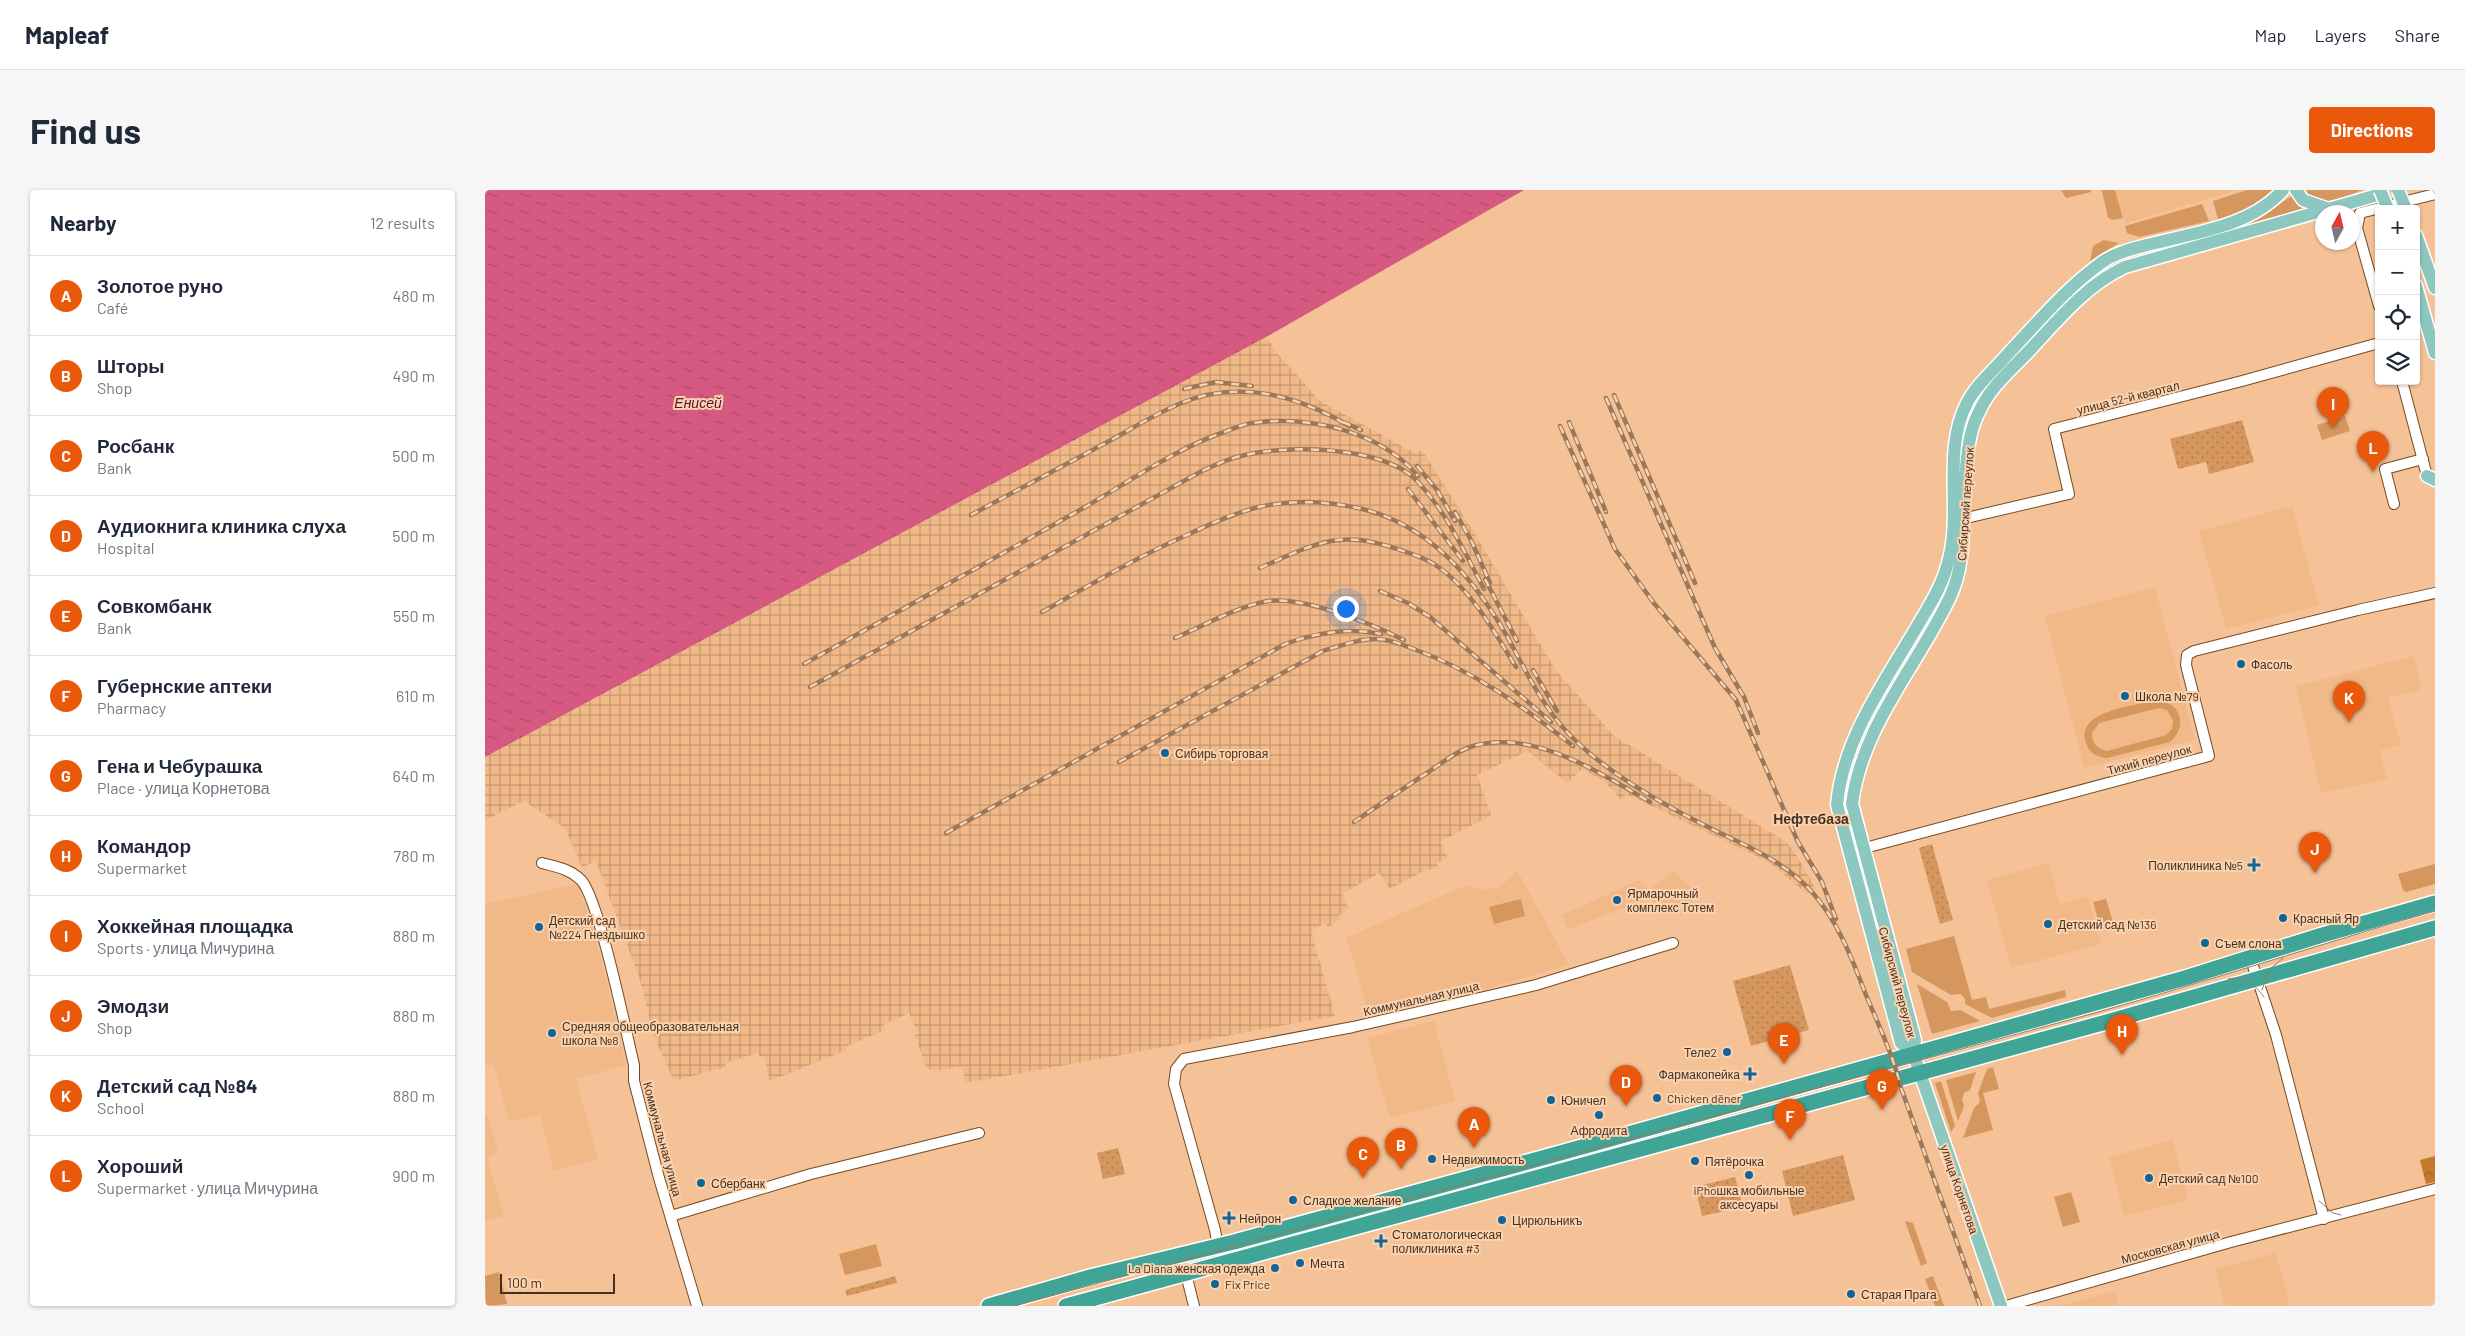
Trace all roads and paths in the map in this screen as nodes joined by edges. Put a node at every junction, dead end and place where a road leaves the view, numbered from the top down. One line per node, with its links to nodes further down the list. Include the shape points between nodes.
1 (2283, 190): 14 (main road, Сибирский переулок, via 2248,217 2133,249 2103,261)
2 (2296, 190): 6 (main road, via 2303,200)
3 (2398, 190): 9 (main road, bridge)
4 (2377, 193): 7 (main road, Сибирский переулок); 8 (main road, bridge)
5 (2435, 194): 17 (street, via 2360,213 2357,228)
6 (2317, 205)
7 (2341, 205)
8 (2385, 205)
9 (2404, 205)
10 (2315, 213): 15 (main road, Сибирский переулок, via 2125,267)
11 (2420, 241): 13 (main road)
12 (2420, 244): 16 (main road)
13 (2435, 267)
14 (2085, 275): 15 (main road); 21 (main road, Сибирский переулок, via 2065,293)
15 (2095, 285): 21 (main road, Сибирский переулок)
16 (2435, 288)
17 (2376, 295)
18 (2419, 295): 20 (main road)
19 (2375, 344): 27 (street, улица 52-й квартал, via 2054,429 2069,494)
20 (2435, 353)
21 (1992, 380): 23 (main road, Сибирский переулок)
22 (2403, 385): 24 (street)
23 (1961, 451): 27 (main road, Сибирский переулок); 30 (main road, Сибирский переулок, via 1948,564 1939,590 1863,720 1841,775 1837,805)
24 (2423, 459): 25 (street); 26 (street, via 2385,469)
25 (2431, 478)
26 (2394, 504)
27 (1963, 519): 29 (main road, Сибирский переулок, via 1961,564 1950,597 1863,754 1852,804)
28 (2435, 593): 29 (street, Тихий переулок, via 2187,654 2209,756)
29 (1863, 849): 30 (street); 37 (main road, Сибирский переулок, via 1915,1040)
30 (1850, 852): 37 (main road, Сибирский переулок, via 1901,1043)
31 (543, 863): 41 (street, Коммунальная улица, via 569,870 583,882 595,912 634,1065 634,1081)
32 (2435, 903): 35 (highway)
33 (2435, 928): 36 (highway)
34 (1673, 943): 43 (street, Коммунальная улица, via 1484,997 1344,1029 1184,1059 1176,1069 1174,1084)
35 (2250, 957): 36 (street); 37 (highway)
36 (2260, 984): 38 (highway, via 2136,1013); 42 (street, via 2277,1035)
37 (1913, 1053): 38 (main road, улица Корнетова); 43 (highway, via 1564,1152)
38 (1919, 1072): 44 (highway); 50 (main road, улица Корнетова)
39 (979, 1133): 41 (street, Коммунальная улица, via 811,1174)
40 (2435, 1189): 42 (street, Московская улица)
41 (671, 1216): 46 (street, Коммунальная улица)
42 (2324, 1219): 51 (street, Московская улица)
43 (1217, 1245): 44 (street); 47 (highway)
44 (1221, 1264): 45 (highway)
45 (1186, 1274): 48 (highway); 49 (street)
46 (697, 1306)
47 (989, 1306)
48 (1067, 1306)
49 (1194, 1306)
50 (2001, 1306)
51 (2006, 1306)

